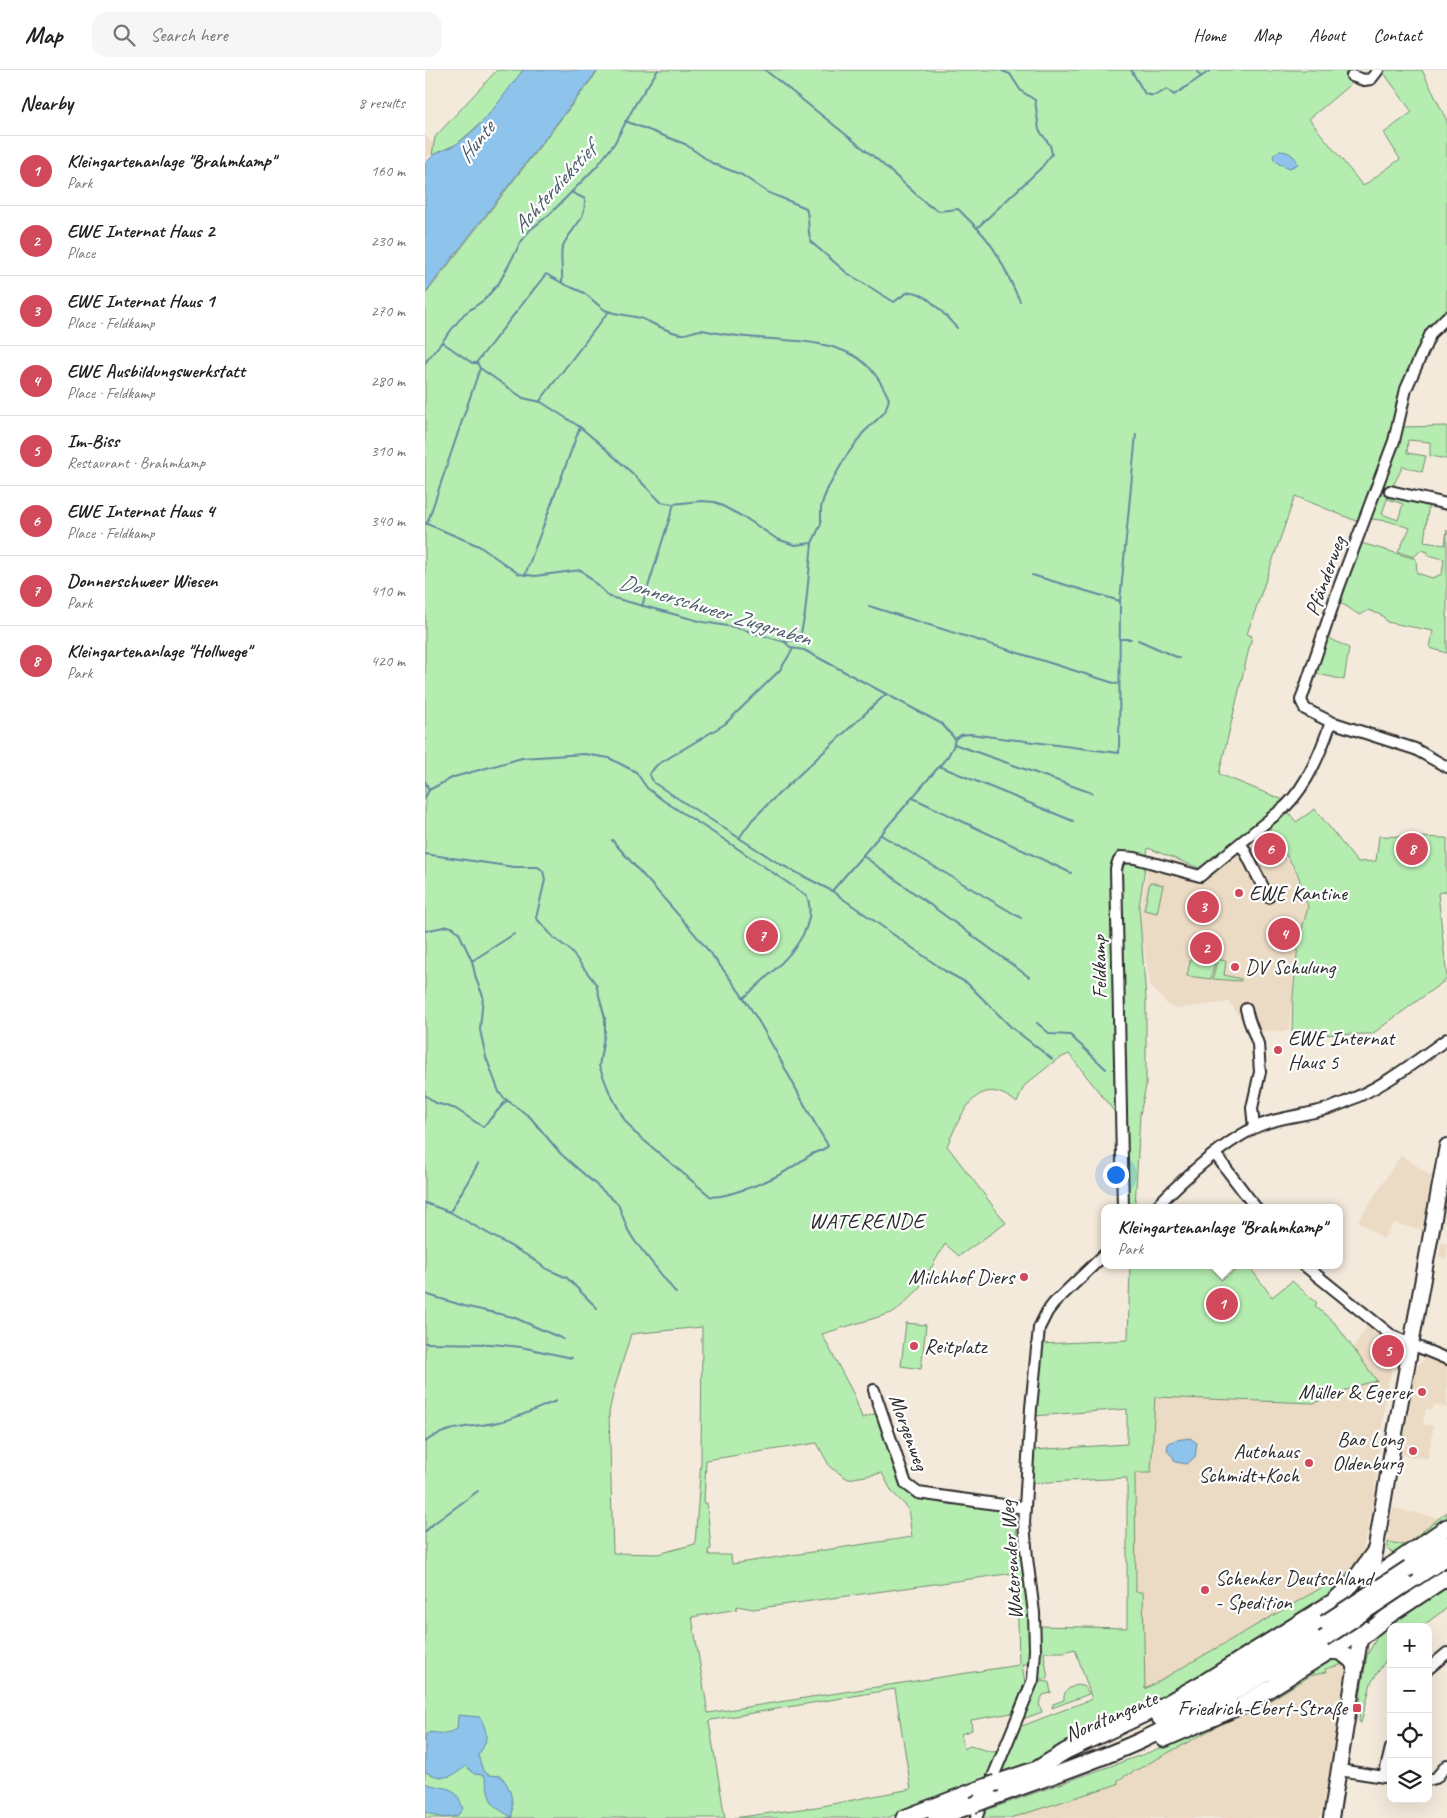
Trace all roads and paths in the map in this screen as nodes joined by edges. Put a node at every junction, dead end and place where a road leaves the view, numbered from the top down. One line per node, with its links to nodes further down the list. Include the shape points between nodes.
1 (1379, 70): 2 (street, via 1373,82)
2 (1352, 76)
3 (1447, 317): 6 (street, Pfänderweg, via 1431,333 1407,389 1394,441 1301,700 1305,709)
4 (1390, 491): 5 (street)
5 (1447, 504)
6 (1331, 722): 7 (street, Pfänderweg, via 1415,749); 8 (street, Feldkamp, via 1297,796)
7 (1447, 767)
8 (1239, 845): 9 (street); 15 (street, Feldkamp, via 1200,876 1135,858 1122,857 1118,862)
9 (1268, 898)
10 (1247, 1010): 12 (street, via 1258,1044 1260,1072 1252,1108)
11 (1447, 1038): 12 (street, via 1372,1090 1332,1107)
12 (1254, 1128): 14 (street)
13 (1447, 1146): 20 (main road)
14 (1215, 1154): 16 (street); 17 (street)
15 (1123, 1204)
16 (1159, 1204)
17 (1253, 1204)
18 (1101, 1258): 23 (street, Waterender Weg, via 1054,1303 1039,1328)
19 (1309, 1269): 20 (street, via 1382,1330)
20 (1412, 1344): 21 (street); 26 (main road)
21 (1447, 1359)
22 (874, 1390): 23 (street, Morgenweg, via 906,1484 918,1493)
23 (1025, 1508): 45 (street, Waterender Weg, via 1034,1613 1033,1680)
24 (1447, 1527): 28 (highway)
25 (1447, 1544): 28 (highway, Nordtangente)
26 (1376, 1547): 28 (highway); 30 (main road); 31 (highway)
27 (1447, 1557): 35 (highway, Nordtangente, bridge)
28 (1406, 1562): 30 (highway); 41 (highway, Nordtangente, bridge, via 1325,1623 1238,1677 1178,1710)
29 (1447, 1577): 33 (highway)
30 (1370, 1580): 32 (main road)
31 (1343, 1594): 32 (highway, via 1353,1596); 41 (highway, via 1190,1691 1066,1752)
32 (1365, 1607): 33 (highway); 34 (main road)
33 (1388, 1616): 34 (highway)
34 (1361, 1633): 35 (highway); 37 (main road)
35 (1325, 1645): 37 (highway); 41 (highway, Nordtangente, via 1180,1722 1138,1741)
36 (1447, 1653): 38 (street)
37 (1356, 1664): 40 (main road)
38 (1429, 1668)
39 (1447, 1765): 43 (street)
40 (1339, 1770): 42 (street); 48 (main road)
41 (1040, 1774): 44 (highway, Nordtangente); 44 (highway, Nordtangente, bridge, via 996,1783)
42 (1387, 1777)
43 (1432, 1779)
44 (985, 1794): 45 (highway, Nordtangente, bridge); 46 (highway, Nordtangente)
45 (975, 1812): 47 (highway, Nordtangente)
46 (904, 1818)
47 (936, 1818)
48 (1331, 1818)

